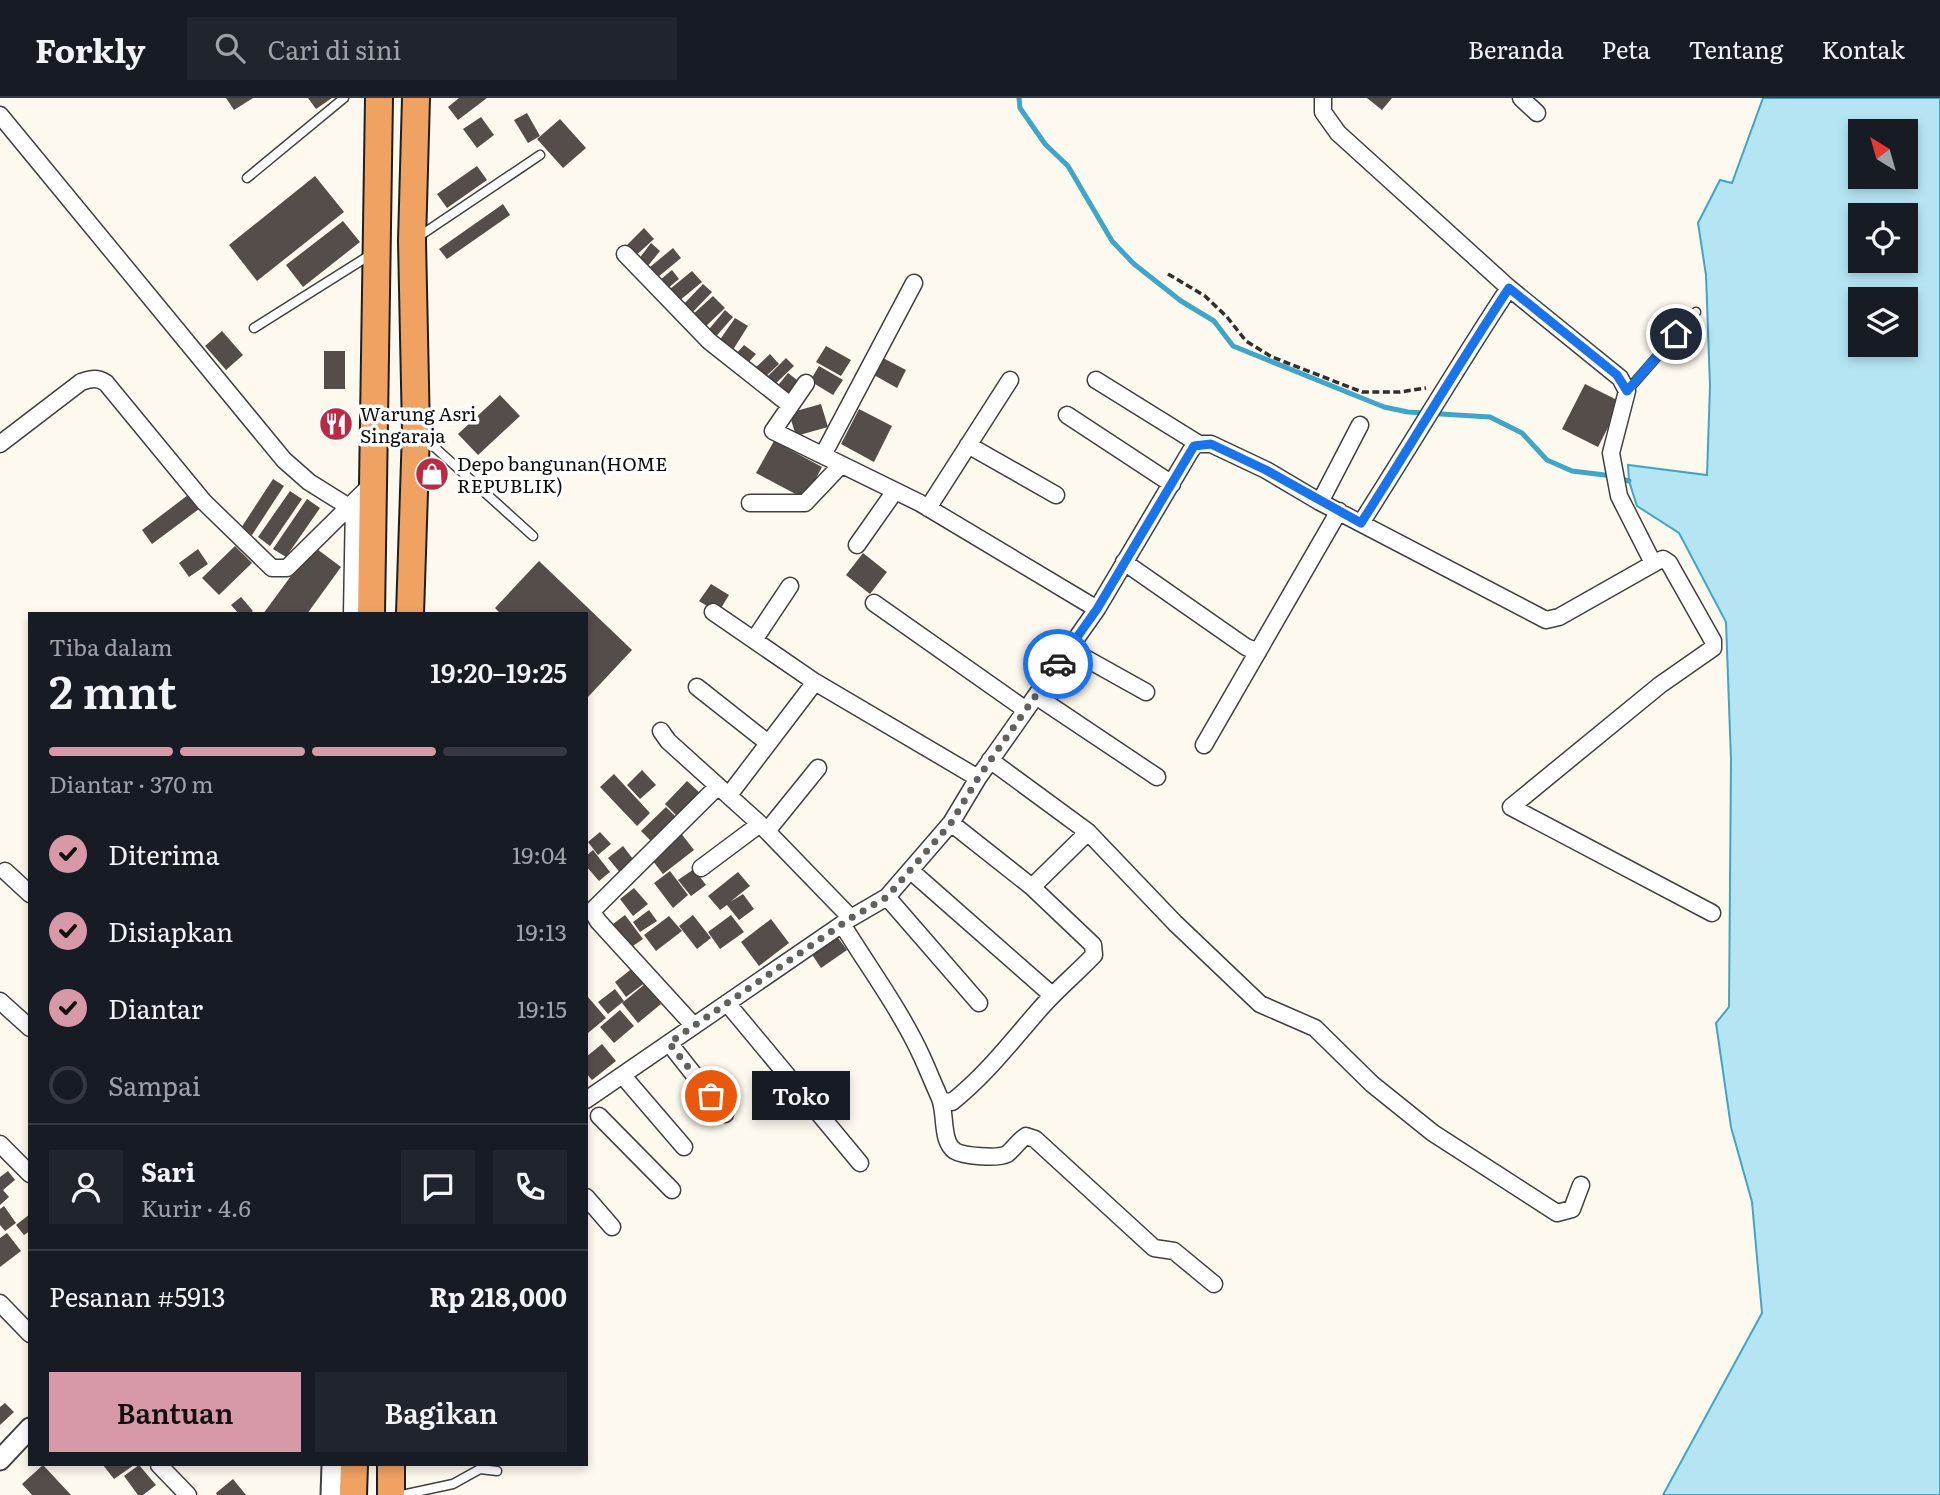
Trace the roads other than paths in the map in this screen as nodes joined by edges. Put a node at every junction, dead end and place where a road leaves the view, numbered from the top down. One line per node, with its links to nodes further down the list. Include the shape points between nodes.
1 (344, 98): 9 (lane)
2 (379, 98): 11 (highway)
3 (416, 98): 10 (highway)
4 (1323, 98): 14 (street, via 1322,112 1338,133)
5 (1521, 98): 6 (street)
6 (1537, 113)
7 (0, 114): 36 (street, via 284,460 309,482)
8 (540, 155): 10 (lane)
9 (247, 178)
10 (412, 240): 24 (highway)
11 (376, 251): 16 (lane); 30 (highway)
12 (625, 254): 21 (street, via 709,341)
13 (914, 283): 28 (street)
14 (1509, 288): 20 (street, via 1617,375); 39 (street)
15 (1696, 312): 20 (lane)
16 (254, 328)
17 (1010, 380): 27 (street)
18 (1096, 380): 26 (street)
19 (806, 383): 21 (street)
20 (1627, 391): 43 (street, via 1611,453 1619,496)
21 (790, 405): 28 (street, via 773,431)
22 (1067, 415): 31 (street)
23 (1360, 425): 34 (street)
24 (416, 431): 40 (lane); 49 (highway)
25 (0, 444): 36 (street, via 81,382 100,379 205,502 272,568 287,568)
26 (1199, 444): 31 (street); 34 (street, via 1211,444 1266,470)
27 (968, 445): 33 (street); 37 (street)
28 (822, 456): 29 (street)
29 (841, 465): 32 (street); 35 (street, via 806,503)
30 (373, 483): 36 (street); 48 (highway)
31 (1172, 484): 42 (street)
32 (895, 491): 37 (street); 41 (street)
33 (1056, 495)
34 (1321, 502): 38 (street)
35 (750, 503)
36 (352, 504): 47 (street)
37 (928, 508): 46 (street)
38 (1339, 511): 39 (street); 53 (street)
39 (1361, 523): 43 (street, via 1546,620)
40 (533, 536)
41 (857, 545)
42 (1124, 562): 46 (street); 53 (street)
43 (1653, 563): 76 (street, via 1663,559 1669,563 1713,648 1660,685 1511,807)
44 (790, 586): 51 (street)
45 (874, 603): 58 (street)
46 (1097, 609): 52 (street)
47 (352, 612)
48 (371, 612)
49 (410, 612)
50 (713, 612): 51 (street)
51 (754, 640): 54 (street)
52 (1069, 649): 56 (street); 57 (street)
53 (1258, 652): 61 (street)
54 (815, 682): 60 (street); 65 (street)
55 (697, 687): 60 (street)
56 (1146, 692)
57 (1036, 696): 58 (street); 64 (street)
58 (1026, 710): 62 (street)
59 (661, 731): 66 (street)
60 (768, 743): 66 (street)
61 (1204, 745)
62 (990, 761): 65 (street); 69 (street)
63 (818, 768): 68 (street)
64 (1157, 777)
65 (978, 778): 67 (street)
66 (724, 791): 68 (street); 78 (street, via 593,909)
67 (951, 823): 72 (street); 73 (street)
68 (764, 827): 70 (street); 77 (street)
69 (1088, 832): 73 (street); 97 (street, via 1260,1003 1315,1028 1372,1084 1433,1133 1556,1213 1572,1209)
70 (701, 868)
71 (5, 871): 74 (street)
72 (911, 871): 75 (street); 79 (street)
73 (1032, 887): 79 (street, via 1095,950)
74 (28, 892)
75 (887, 897): 77 (street); 82 (street)
76 (1713, 913)
77 (847, 921): 81 (street); 89 (street)
78 (592, 926): 84 (street)
79 (1052, 995): 89 (street, via 968,1090 952,1102)
80 (0, 1001): 83 (street)
81 (727, 1003): 84 (street); 95 (street)
82 (979, 1003)
83 (28, 1026)
84 (694, 1026): 85 (street)
85 (669, 1043): 86 (street); 90 (street)
86 (623, 1076): 87 (street); 94 (street)
87 (588, 1099)
88 (588, 1101): 91 (street)
89 (942, 1101): 101 (street, via 946,1141 955,1151 999,1156 1027,1136 1035,1139 1154,1248 1174,1251)
90 (725, 1114)
91 (599, 1115): 92 (street); 98 (street)
92 (588, 1126)
93 (0, 1144): 96 (street)
94 (684, 1147)
95 (860, 1163)
96 (28, 1172)
97 (1581, 1185)
98 (672, 1189)
99 (588, 1199): 100 (street)
100 (612, 1227)
101 (1214, 1284)
102 (0, 1303): 103 (street)
103 (28, 1332)
104 (28, 1430): 105 (street)
105 (0, 1460)
106 (160, 1466): 111 (street)
107 (332, 1466): 112 (street)
108 (354, 1466): 113 (highway)
109 (391, 1466): 114 (highway)
110 (497, 1471): 115 (lane, via 480,1469 453,1483)
111 (188, 1495)
112 (331, 1495)
113 (353, 1495)
114 (391, 1495)
115 (402, 1495)

